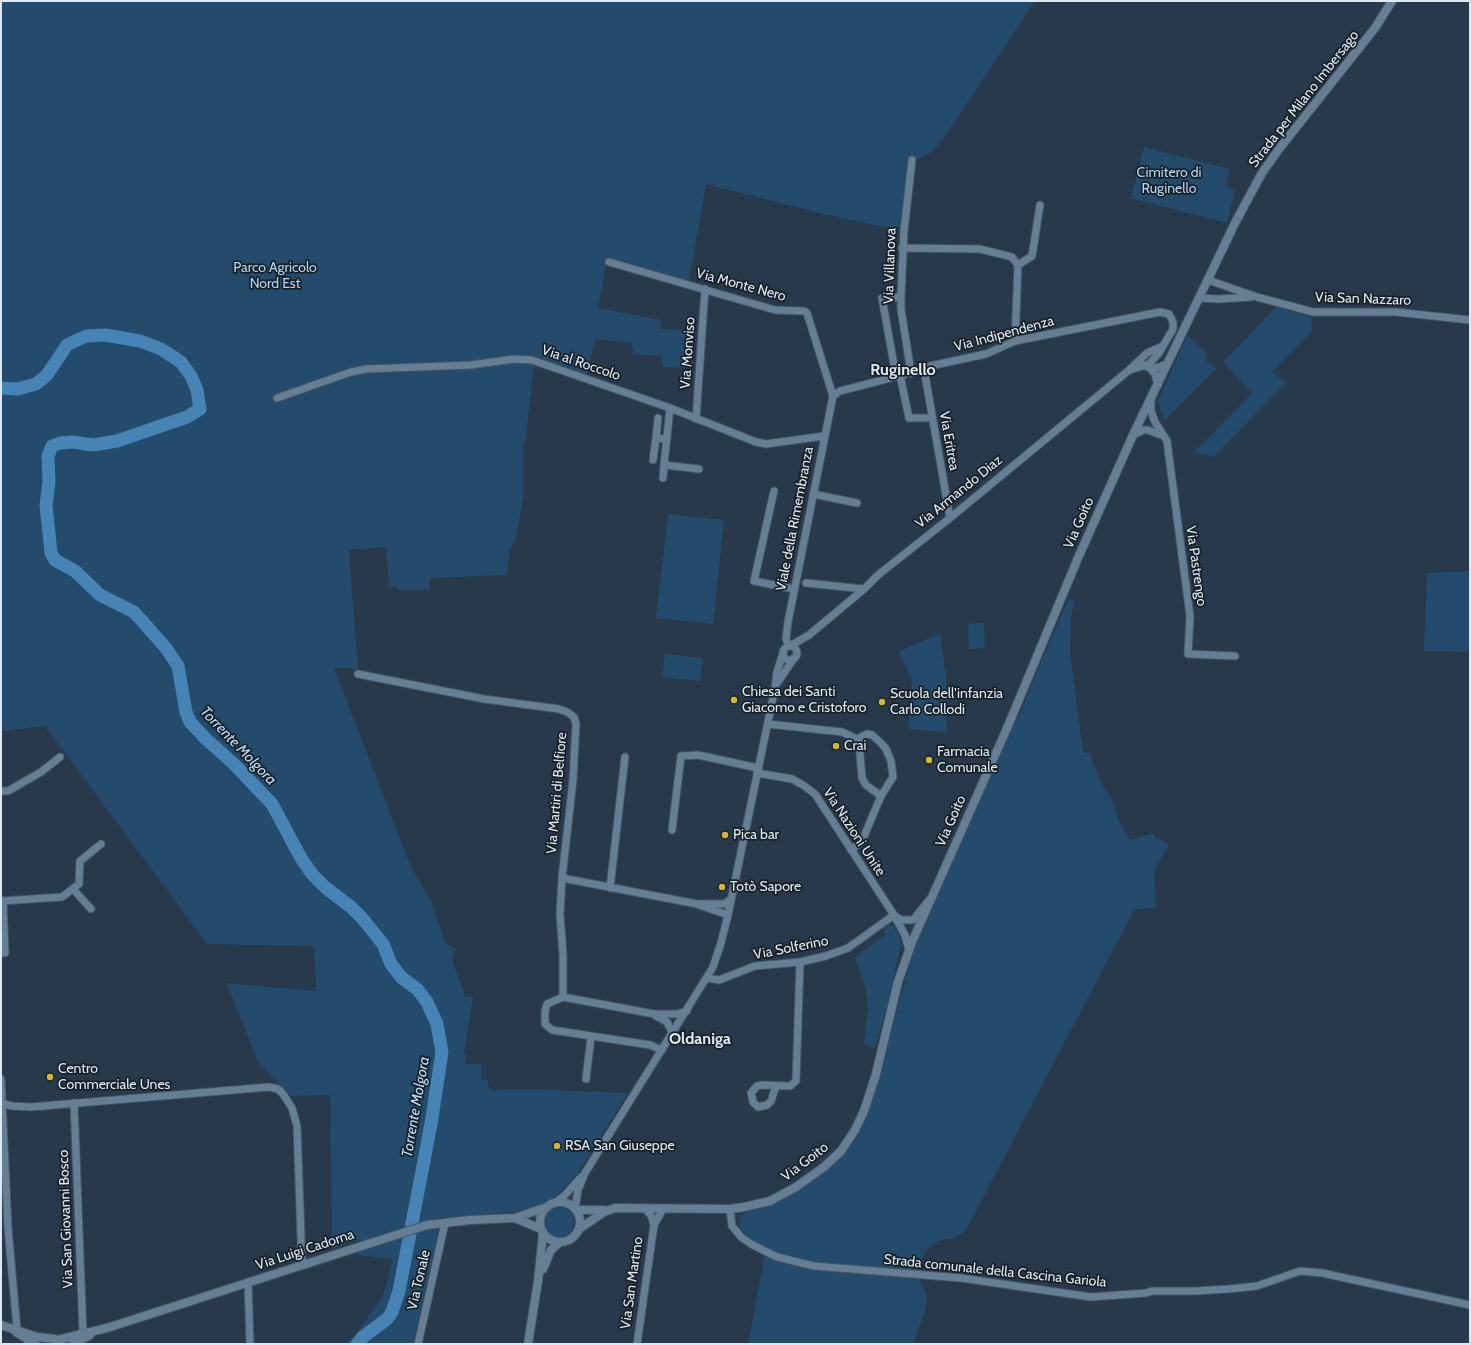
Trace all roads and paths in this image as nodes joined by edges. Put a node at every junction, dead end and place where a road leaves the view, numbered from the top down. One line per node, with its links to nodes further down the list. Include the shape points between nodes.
1 (1392, 1): 7 (street, Strada per Milano Imbersago, via 1375,28 1262,173)
2 (912, 160): 4 (street, Via Villanova)
3 (1040, 205): 6 (street, via 1032,256)
4 (902, 248): 6 (street, via 988,249 1012,257); 10 (street, Via Villanova)
5 (609, 262): 9 (street, Via Monte Nero)
6 (1018, 265): 15 (street)
7 (1208, 280): 8 (street, Via San Nazzaro); 12 (street, Via Goito)
8 (1224, 285): 11 (street, Via San Nazzaro); 13 (street)
9 (705, 290): 26 (street, Via Monte Nero, via 775,310 807,313); 32 (street, Via Monviso)
10 (901, 297): 23 (street, Via Villanova); 24 (street, via 882,298)
11 (1257, 297): 13 (street, Via San Nazzaro); 14 (street, Via San Nazzaro, via 1313,312 1396,312)
12 (1199, 298): 13 (street, Via San Nazzaro); 17 (street, Via Goito)
13 (1219, 299)
14 (1470, 320)
15 (1015, 341): 16 (street, Via Indipendenza, via 1162,312 1171,316 1174,324); 21 (street, Via Indipendenza, via 986,354)
16 (1163, 346): 17 (street); 18 (street, Via Armando Diaz); 20 (street, Via Indipendenza)
17 (1173, 353): 19 (street, Via Goito)
18 (1140, 359): 20 (street); 22 (street, Via Armando Diaz)
19 (1168, 363): 20 (street, Via Armando Diaz, via 1160,367); 25 (street, Via Goito)
20 (1148, 367): 22 (street, Via Armando Diaz); 25 (street, via 1155,374)
21 (924, 369): 23 (street, Via Indipendenza); 31 (street, Via Eritrea)
22 (1128, 371): 45 (street, Via Armando Diaz)
23 (911, 373): 24 (street, Via Indipendenza)
24 (898, 375): 26 (street, Via Indipendenza, via 840,391); 31 (street, via 909,418)
25 (1158, 385): 28 (street, Via Goito)
26 (833, 396): 34 (street, Viale della Rimembranza)
27 (277, 398): 29 (street, Via al Roccolo, via 366,369 471,365 514,359 538,360)
28 (1151, 399): 33 (street, Via Goito); 35 (street, Via Pastrengo, via 1151,412)
29 (670, 408): 32 (street, Via al Roccolo); 37 (street)
30 (658, 418): 36 (street)
31 (932, 418): 45 (street, Via Eritrea)
32 (696, 419): 34 (street, Via al Roccolo, via 742,438 766,444)
33 (1133, 435): 35 (street, via 1148,430); 68 (street, Via Goito, via 1008,726)
34 (824, 436): 43 (street, Viale della Rimembranza)
35 (1163, 436): 52 (street, Via Pastrengo, via 1167,441 1190,616 1188,654)
36 (656, 438): 37 (street); 38 (street)
37 (667, 439): 39 (street)
38 (653, 460)
39 (664, 465): 40 (street); 41 (street)
40 (699, 469)
41 (663, 478)
42 (774, 491): 48 (street, via 754,581)
43 (813, 494): 44 (street); 48 (street, Viale della Rimembranza)
44 (857, 503)
45 (950, 518): 47 (street, Via Armando Diaz)
46 (806, 583): 47 (street)
47 (864, 588): 49 (street, Via Armando Diaz)
48 (794, 589): 50 (street, Viale della Rimembranza, via 786,636)
49 (809, 635): 50 (street, Via Armando Diaz); 51 (street, Via Armando Diaz)
50 (788, 647): 51 (street, via 795,648); 51 (street, via 783,654 786,658 791,659); 54 (street, Via Armando Diaz, via 777,672)
51 (795, 656): 54 (street, Via Armando Diaz, via 781,675)
52 (1235, 656)
53 (358, 674): 65 (street, Via Martiri di Belfiore, via 484,699 559,710 574,717 576,724 573,780)
54 (776, 688): 55 (street, Via Armando Diaz)
55 (768, 724): 56 (street, via 842,732); 59 (street, Via Armando Diaz)
56 (859, 740): 61 (street, via 862,778 866,785); 61 (street, via 864,735 872,735 890,755 892,777)
57 (60, 757): 60 (street, via 41,772)
58 (626, 757): 66 (street)
59 (758, 770): 62 (street, Via Nazioni Unite, via 698,755 681,756); 64 (street, Via Nazioni Unite, via 792,779 809,789 826,809); 69 (street, Via Armando Diaz)
60 (1, 792)
61 (881, 796): 64 (street, via 862,841)
62 (672, 830)
63 (102, 844): 67 (street, via 80,861 79,884)
64 (851, 850): 74 (street, Via Nazioni Unite)
65 (562, 878): 66 (street); 79 (street, Via Martiri di Belfiore, via 560,914)
66 (610, 888): 71 (street)
67 (73, 889): 70 (street, via 62,897); 72 (street)
68 (930, 898): 74 (street, via 913,920 902,920); 75 (street, Via Goito)
69 (731, 899): 71 (street, via 724,904); 73 (street, Via Armando Diaz)
70 (2, 901): 76 (street, via 5,952)
71 (697, 904): 73 (street)
72 (91, 909)
73 (728, 915): 78 (street, Via Armando Diaz, via 722,943)
74 (894, 916): 75 (street, Via Nazioni Unite, via 903,930); 77 (street, Via Solferino, via 848,948)
75 (909, 950): 95 (street, Via Goito, via 898,982 871,1092 852,1136 830,1162 796,1187 760,1204)
76 (1, 953)
77 (800, 962): 78 (street, Via Solferino, via 755,966 719,980); 87 (street, via 796,1081 790,1086)
78 (707, 978): 80 (street, Via Armando Diaz)
79 (563, 997): 81 (street); 83 (street, via 547,1004 545,1024 552,1030)
80 (686, 1011): 81 (street, via 677,1014); 82 (street, Via Armando Diaz)
81 (654, 1014): 82 (street, via 668,1022)
82 (673, 1034): 84 (street, Via Armando Diaz)
83 (591, 1037): 84 (street, via 650,1045); 86 (street)
84 (662, 1050): 90 (street, Via Armando Diaz)
85 (1, 1079): 88 (street)
86 (586, 1079)
87 (776, 1086)
88 (2, 1102): 89 (street, via 12,1106 31,1107); 108 (street, via 8,1228)
89 (74, 1103): 104 (street, via 269,1087 278,1089 296,1118); 110 (street, Via San Giovanni Bosco)
90 (585, 1173): 91 (street, Via Armando Diaz); 96 (street, Via Armando Diaz, via 578,1190)
91 (555, 1203): 92 (street); 96 (street, via 565,1203)
92 (546, 1207): 98 (street, Via Luigi Cadorna); 102 (street, via 541,1217)
93 (644, 1208): 94 (street, Via Goito); 97 (street, Via Goito, via 622,1207); 100 (street, Via San Martino, via 651,1215)
94 (663, 1209): 95 (street, Via Goito); 100 (street, Via San Martino)
95 (730, 1209): 107 (street, Strada comunale della Cascina Gariola, via 732,1226 751,1244 777,1257 814,1266 961,1278 1091,1297 1152,1291 1195,1292 1236,1288 1262,1284 1300,1271 1322,1273)
96 (575, 1210): 97 (street, Via Goito); 101 (street, via 580,1220)
97 (608, 1210): 101 (street, Via Goito)
98 (514, 1218): 99 (street, Via Luigi Cadorna); 102 (street, Via Luigi Cadorna)
99 (445, 1222): 104 (street, Via Luigi Cadorna, via 405,1231); 116 (street, Via Tonale)
100 (654, 1225): 117 (street, Via San Martino)
101 (578, 1229): 103 (street, via 572,1238)
102 (542, 1231): 103 (street, via 551,1240); 105 (street)
103 (560, 1242): 105 (street, via 551,1250)
104 (302, 1266): 106 (street, Via Luigi Cadorna)
105 (538, 1281): 112 (street)
106 (248, 1282): 109 (street, Via Luigi Cadorna); 115 (street)
107 (1470, 1305)
108 (9, 1327): 111 (street); 113 (street)
109 (107, 1328): 110 (street, Via Luigi Cadorna); 114 (street, Via Luigi Cadorna)
110 (83, 1333): 111 (street, Via Luigi Cadorna)
111 (52, 1342)
112 (530, 1342)
113 (35, 1344)
114 (73, 1344)
115 (250, 1344)
116 (418, 1344)
117 (637, 1344)

